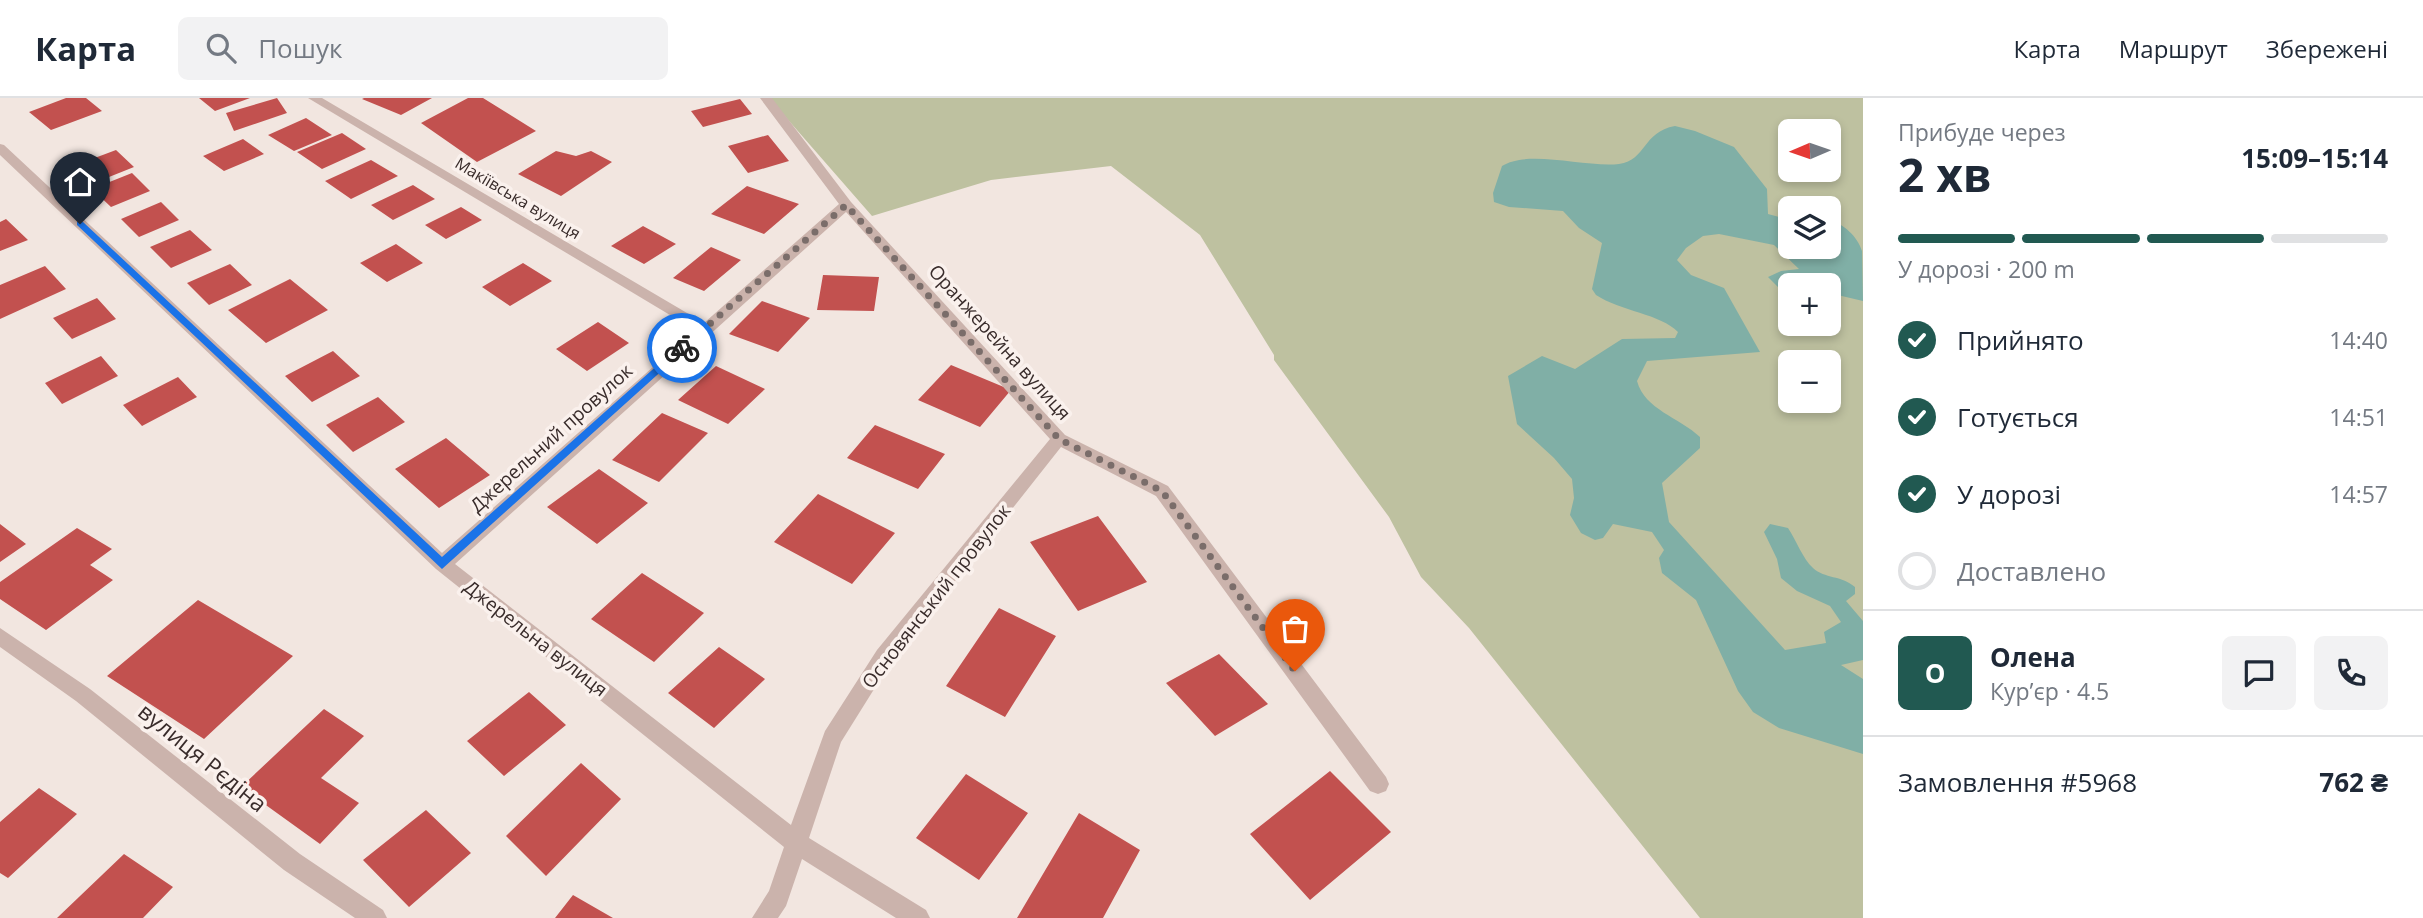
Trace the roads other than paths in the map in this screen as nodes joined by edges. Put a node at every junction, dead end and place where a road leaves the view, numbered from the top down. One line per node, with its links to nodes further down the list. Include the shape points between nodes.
1 (314, 98): 5 (street, Макіївська вулиця)
2 (766, 98): 4 (street, Оранжерейна вулиця)
3 (0, 148): 7 (street, Джерельна вулиця)
4 (846, 205): 5 (street, Джерельний провулок); 6 (street, Оранжерейна вулиця)
5 (704, 329): 7 (street, Джерельний провулок)
6 (1059, 439): 9 (street, Оранжерейна вулиця, via 1162,491); 10 (street, Основянський провулок, via 884,656 832,738)
7 (442, 564): 10 (street, Джерельна вулиця)
8 (0, 636): 11 (street, вулиця Рєдіна, via 83,695 292,862)
9 (1378, 784)
10 (795, 842): 12 (street, Основянський провулок, via 778,898); 13 (street, Джерельна вулиця)
11 (375, 918)
12 (764, 918)
13 (918, 918)

